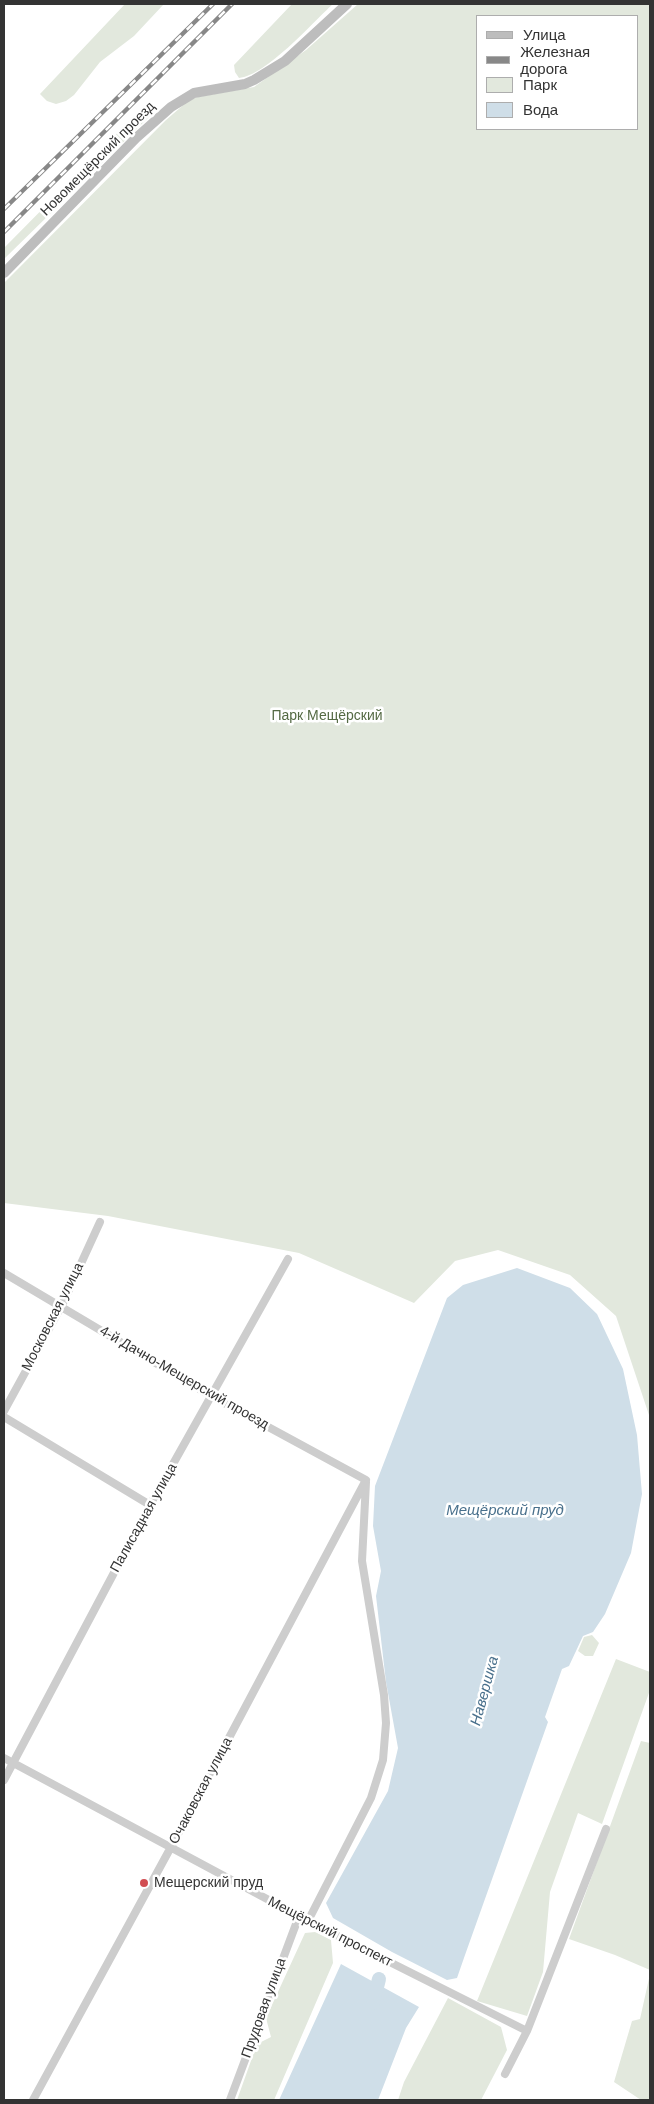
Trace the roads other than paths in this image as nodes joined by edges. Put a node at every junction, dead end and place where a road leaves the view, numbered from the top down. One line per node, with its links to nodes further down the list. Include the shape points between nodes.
1 (347, 4): 2 (street, Новомещёрский проезд, via 285,61 266,74 245,84 194,93 171,106)
2 (4, 273)
3 (100, 1222): 6 (street, Московская улица)
4 (288, 1259): 7 (street, Палисадная улица)
5 (4, 1272): 6 (street, 4-й Дачно-Мещерский проезд)
6 (62, 1305): 7 (street, 4-й Дачно-Мещерский проезд); 8 (street, Московская улица)
7 (213, 1397): 10 (street, 4-й Дачно-Мещерский проезд); 11 (street, Палисадная улица)
8 (4, 1411)
9 (4, 1417): 11 (street)
10 (366, 1480): 16 (street, Очаковская улица); 18 (street, via 362,1561 384,1694 383,1760 371,1798)
11 (150, 1505): 13 (street, Палисадная улица)
12 (4, 1758): 13 (street, Мещёрский проспект)
13 (13, 1763): 14 (street, Палисадная улица); 16 (street, Мещёрский проспект)
14 (4, 1780)
15 (606, 1829): 19 (street)
16 (171, 1847): 17 (street, Мещёрский проспект); 21 (street, Очаковская улица)
17 (299, 1916): 18 (street, Мещёрский проспект); 22 (street, Прудовая улица)
18 (308, 1921): 19 (street, Мещёрский проспект)
19 (527, 2031): 20 (street)
20 (505, 2074)
21 (33, 2100)
22 (230, 2100)

